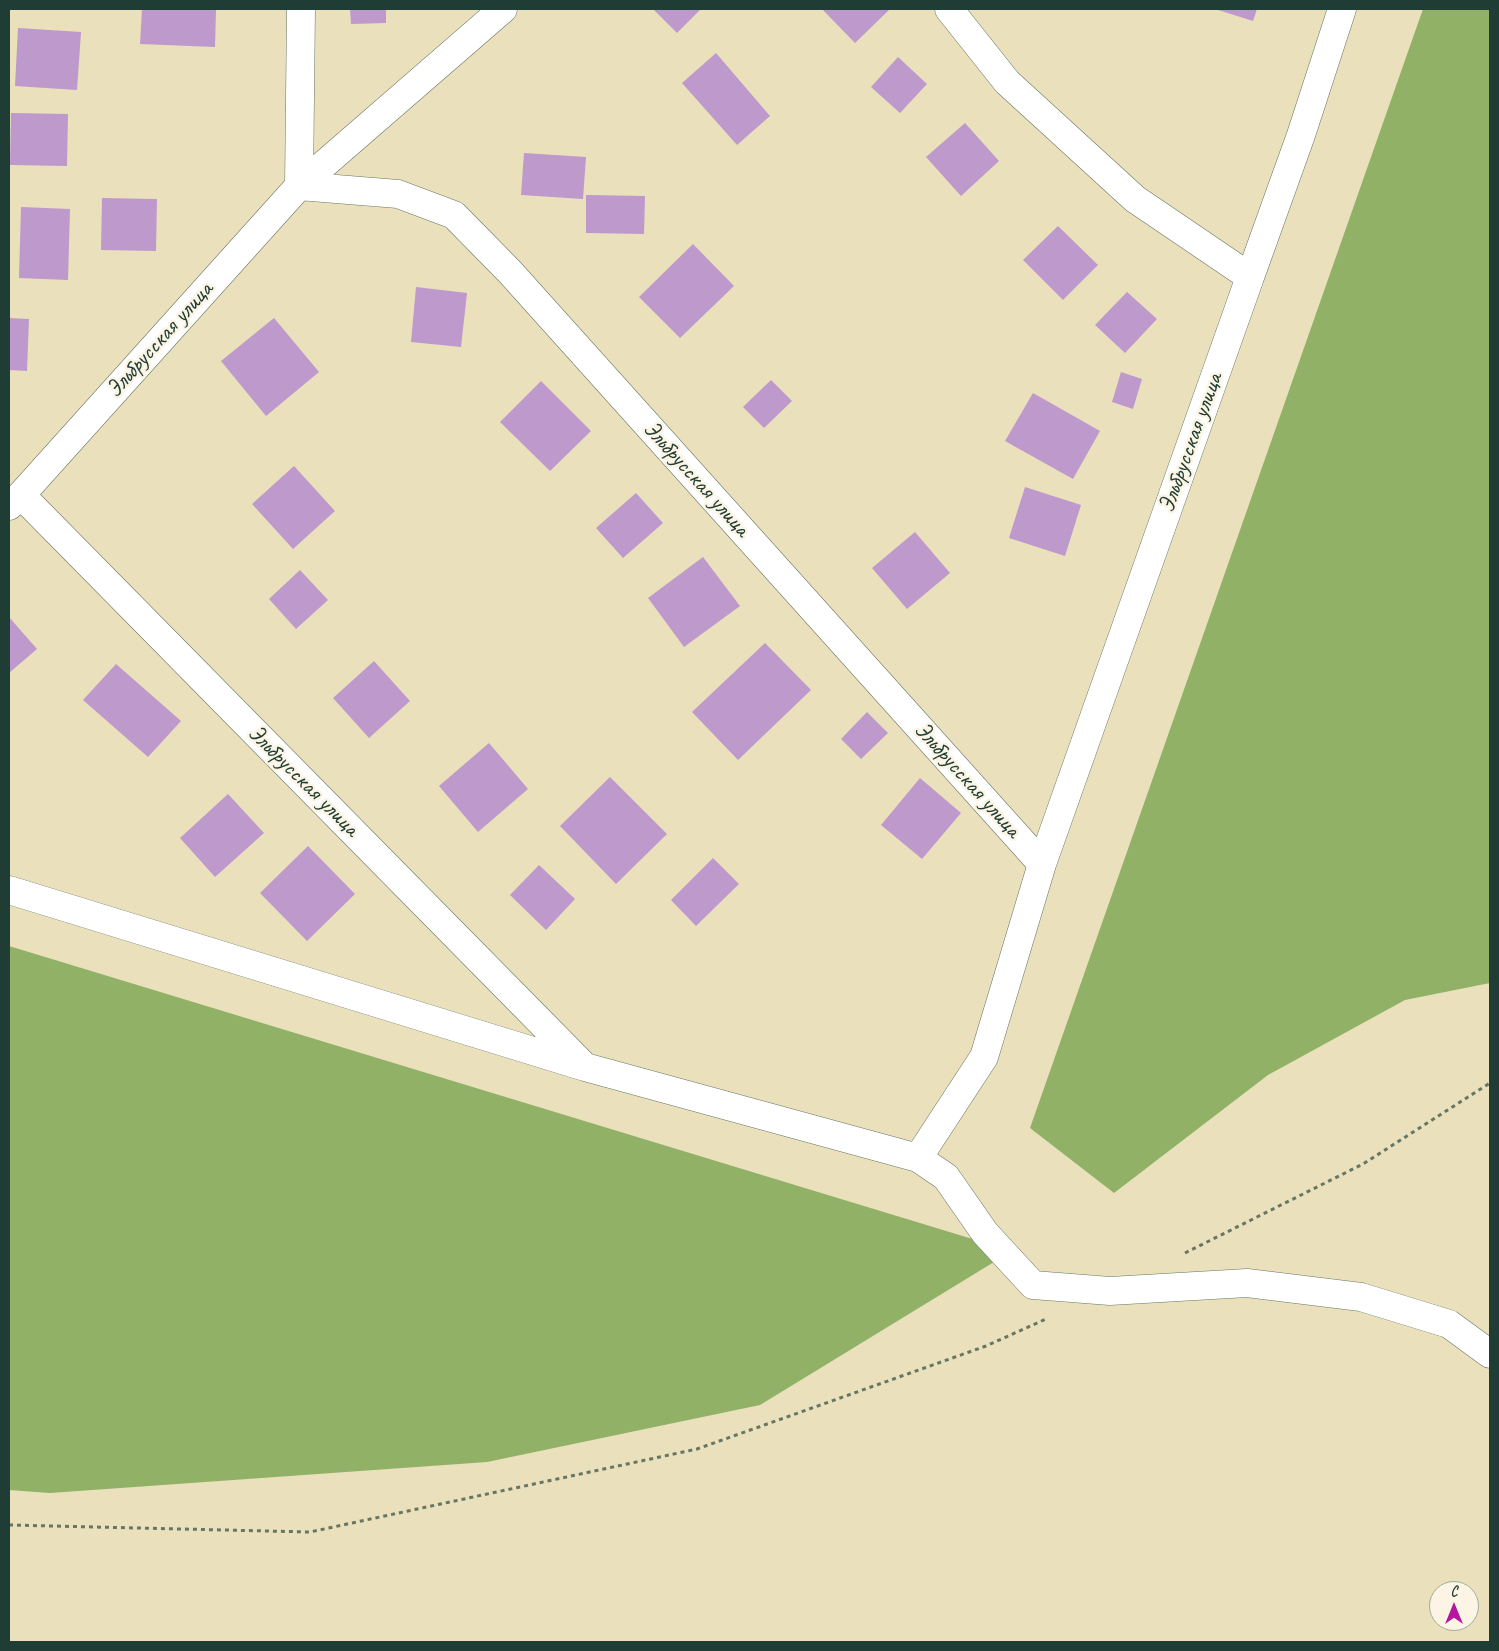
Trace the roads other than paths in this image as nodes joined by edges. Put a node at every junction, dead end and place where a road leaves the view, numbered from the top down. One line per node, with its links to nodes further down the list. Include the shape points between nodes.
1 (301, 9): 5 (street)
2 (503, 9): 5 (street, Эльбрусская улица)
3 (949, 9): 6 (street, via 1007,82 1135,199)
4 (1342, 9): 6 (street, Эльбрусская улица)
5 (299, 186): 7 (street, Эльбрусская улица); 8 (street, Эльбрусская улица, via 398,194 454,214)
6 (1250, 277): 8 (street, Эльбрусская улица)
7 (15, 500): 10 (street, Эльбрусская улица)
8 (1042, 864): 11 (street, Эльбрусская улица, via 984,1057)
9 (9, 890): 10 (street)
10 (585, 1067): 11 (street)
11 (918, 1158): 12 (street, via 946,1176 985,1233 1034,1284 1110,1291 1247,1283 1361,1297 1448,1324)
12 (1490, 1354)

